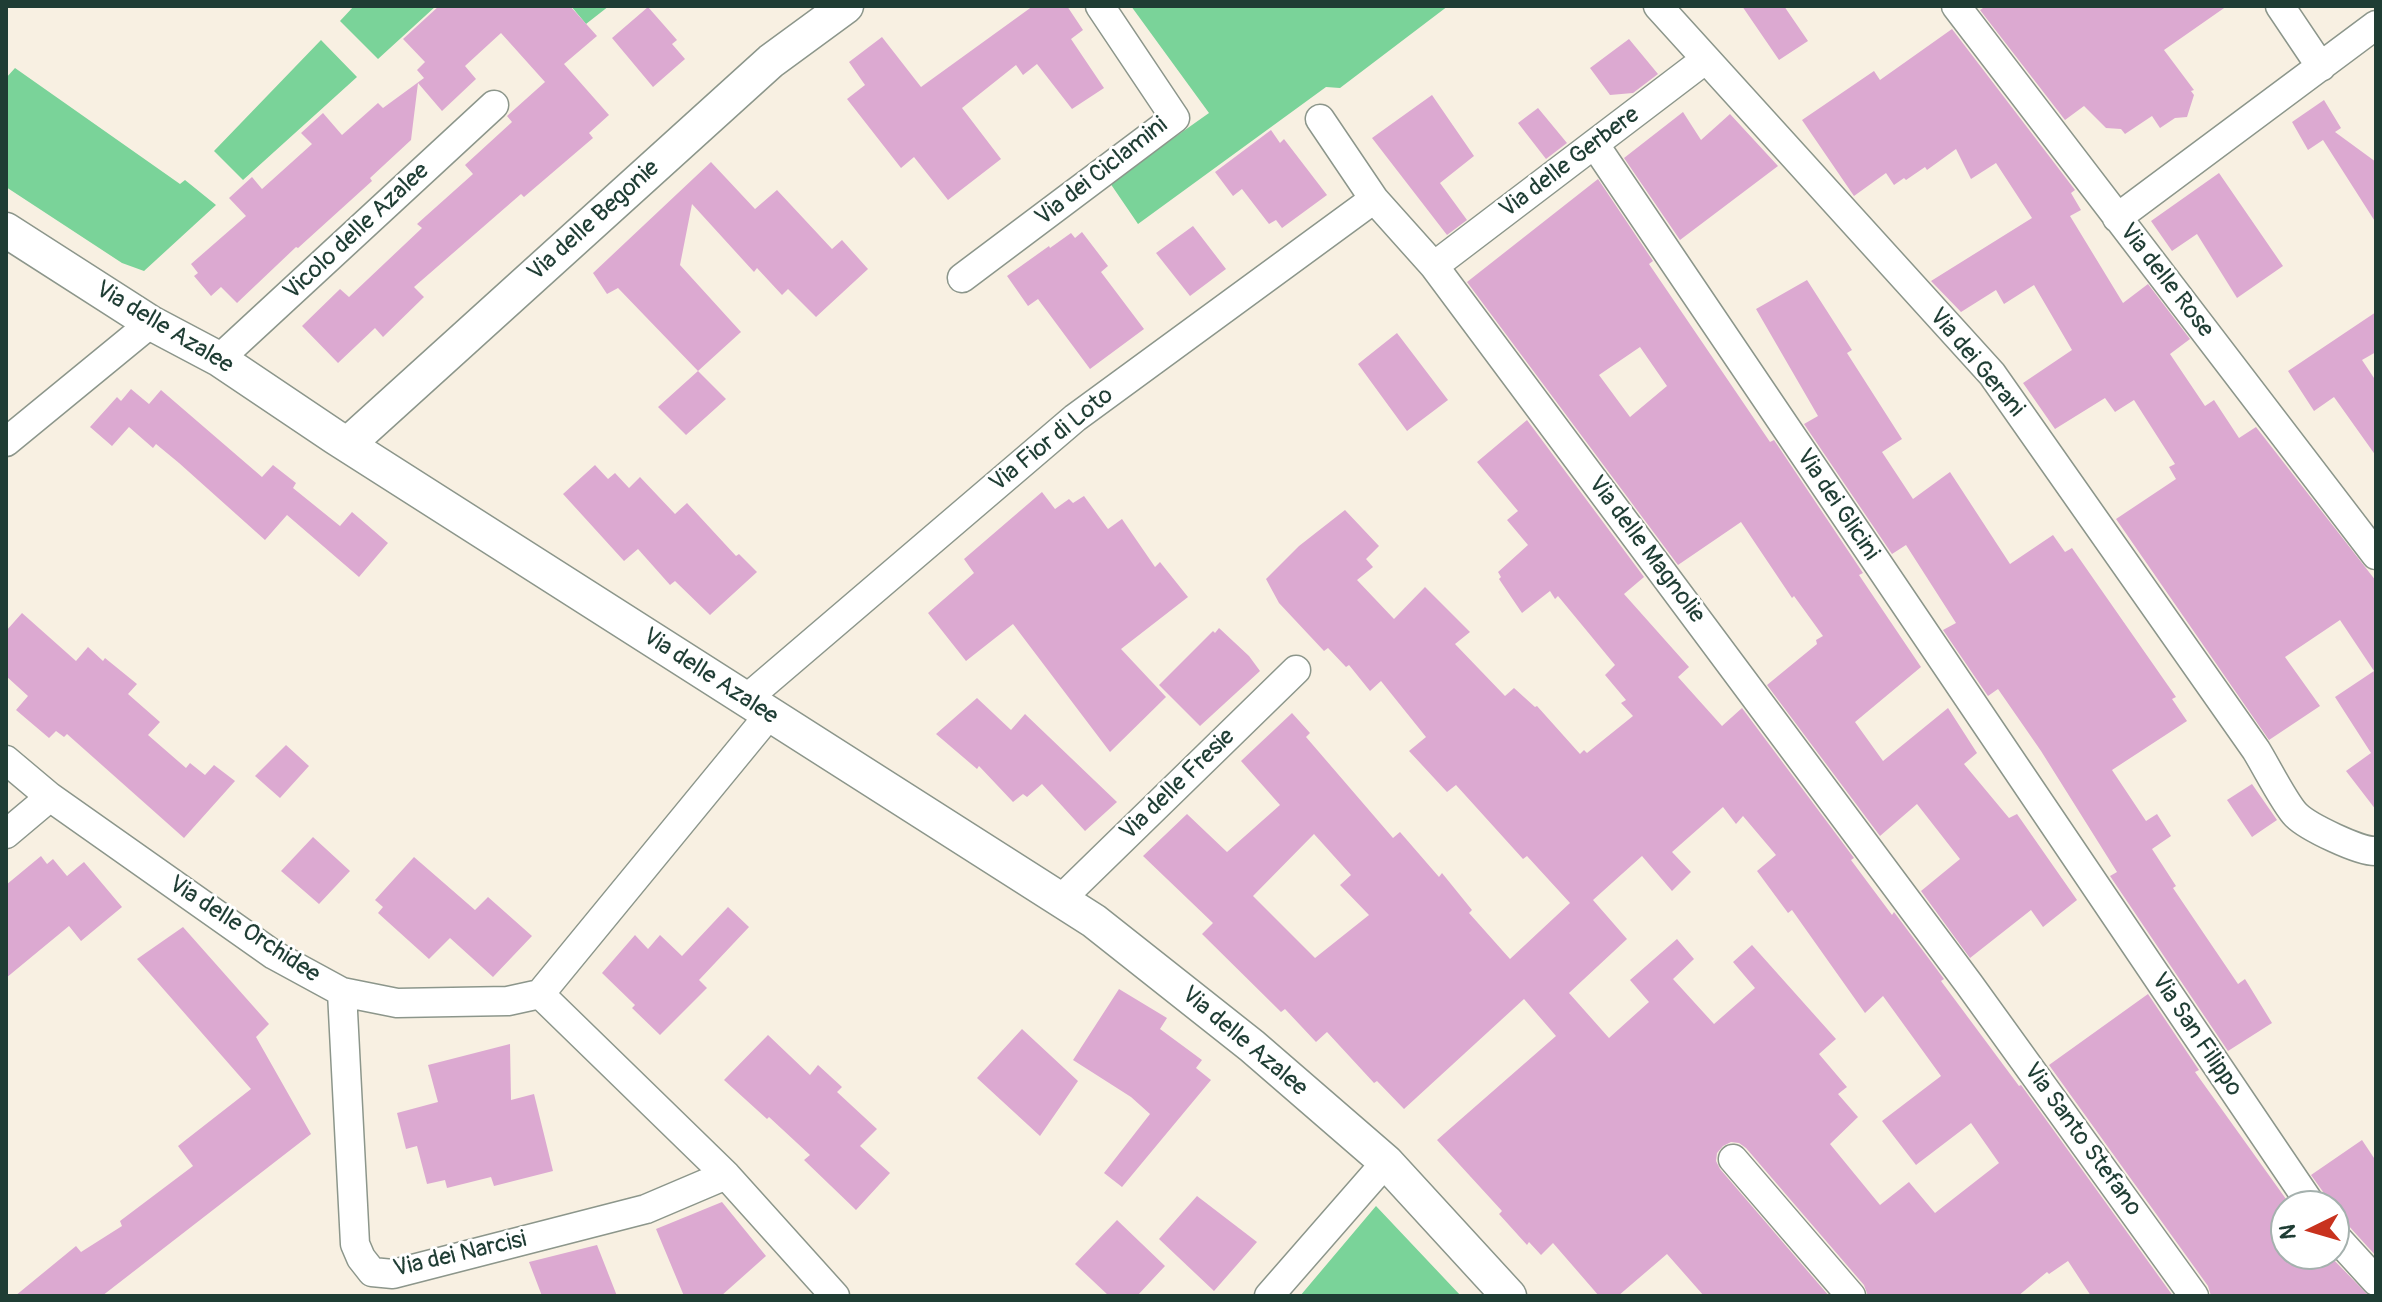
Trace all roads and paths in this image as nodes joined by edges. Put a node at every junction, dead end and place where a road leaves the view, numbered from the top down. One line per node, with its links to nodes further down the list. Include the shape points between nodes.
1 (846, 6): 20 (street, Via delle Begonie, via 771,61)
2 (1100, 6): 16 (street, Via dei Ciclamini, via 1175,118)
3 (1658, 6): 7 (street, Via dei Gerani)
4 (1956, 6): 13 (street, Via delle Rose)
5 (2280, 6): 8 (street)
6 (2376, 25): 8 (street)
7 (1706, 59): 11 (street, Via delle Gerbere); 27 (street, Via dei Gerani, via 1992,374 2296,815 2354,846)
8 (2321, 67): 13 (street)
9 (494, 105): 18 (street, Vicolo delle Azalee)
10 (1320, 119): 12 (street, Via delle Magnolie)
11 (1595, 145): 15 (street, Via delle Gerbere); 28 (street, Via dei Glicini)
12 (1374, 199): 15 (street, Via delle Magnolie); 23 (street, Via Fior di Loto, via 1075,418)
13 (2117, 218): 21 (street, Via delle Rose)
14 (6, 230): 17 (street, Via delle Azalee)
15 (1434, 266): 30 (street, Via delle Magnolie)
16 (962, 278)
17 (151, 323): 18 (street, Via delle Azalee); 19 (street)
18 (219, 359): 20 (street, Via delle Azalee)
19 (6, 442)
20 (348, 444): 23 (street, Via delle Azalee)
21 (2376, 555)
22 (1296, 670): 29 (street, Via delle Fresie)
23 (757, 708): 29 (street, Via delle Azalee); 32 (street)
24 (6, 760): 25 (street, Via delle Orchidee)
25 (50, 797): 26 (street); 31 (street, Via delle Orchidee, via 274,955)
26 (6, 834)
27 (2376, 851)
28 (2081, 864): 36 (street, Via San Filippo)
29 (1060, 900): 34 (street, Via delle Azalee, via 1252,1046)
30 (1969, 984): 43 (street, Via Santo Stefano)
31 (342, 992): 32 (street, Via delle Orchidee, via 397,1003 508,1001); 35 (street, Via dei Narcisi, via 355,1244 372,1272 393,1274 646,1209)
32 (540, 994): 35 (street)
33 (1733, 1159): 42 (street)
34 (1386, 1162): 40 (street); 41 (street, Via delle Azalee)
35 (726, 1175): 39 (street)
36 (2301, 1190)
37 (2350, 1253): 38 (street)
38 (2376, 1281)
39 (835, 1296)
40 (1269, 1296)
41 (1509, 1296)
42 (1851, 1296)
43 (2194, 1296)

